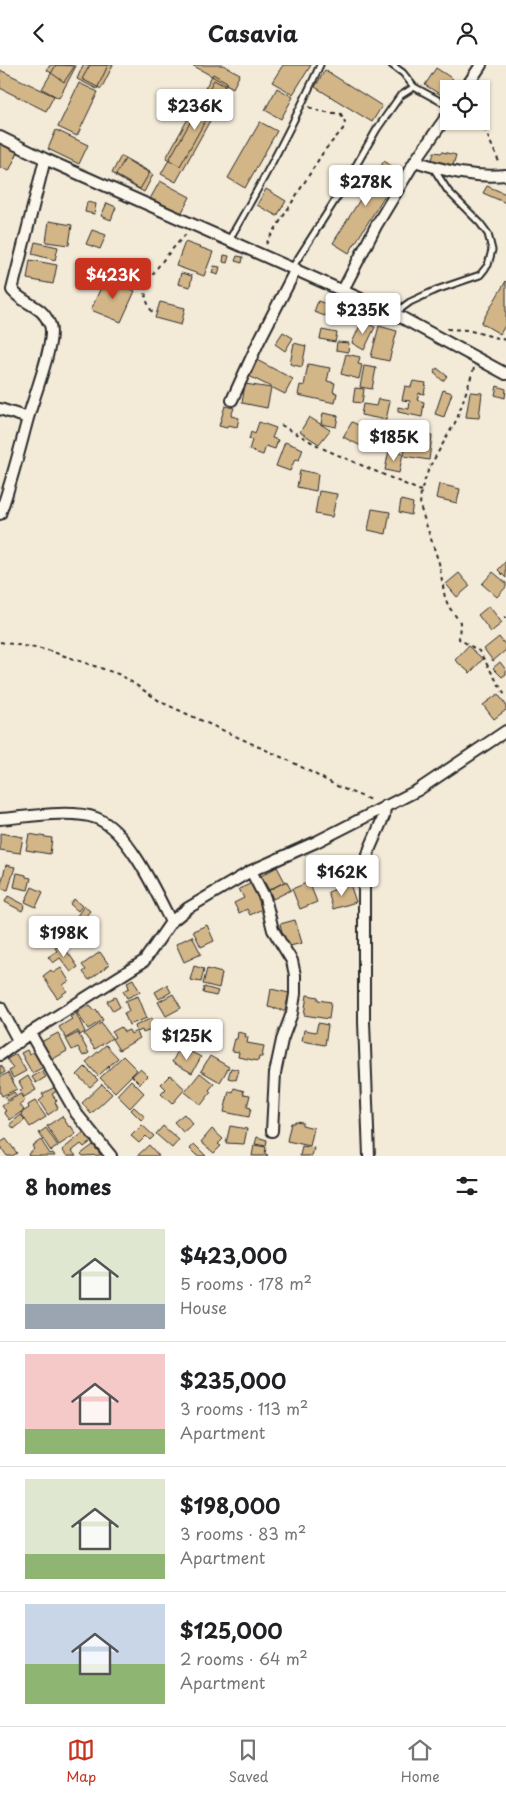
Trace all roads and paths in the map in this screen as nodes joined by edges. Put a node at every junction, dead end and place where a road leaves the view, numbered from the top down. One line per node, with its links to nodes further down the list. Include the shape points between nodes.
1 (320, 65): 7 (lane)
2 (392, 65): 5 (lane)
3 (481, 65): 4 (street)
4 (471, 80)
5 (414, 87): 6 (lane); 18 (lane, via 394,104)
6 (440, 101)
7 (302, 104): 16 (lane); 17 (path, via 319,111 341,114 345,122 343,129 324,151)
8 (440, 126): 12 (street)
9 (485, 130): 14 (path)
10 (0, 137): 11 (street)
11 (45, 159): 15 (street); 28 (street, via 12,289 43,312 51,328 48,352)
12 (416, 161): 13 (street); 19 (street, via 376,226)
13 (433, 167): 14 (street, via 487,177); 21 (lane, via 448,191 488,234 492,250 488,265 480,275 436,290 410,302)
14 (506, 175)
15 (194, 225): 16 (street); 20 (path, via 149,279 145,297)
16 (229, 240): 17 (street)
17 (259, 254): 18 (street)
18 (294, 269): 19 (street); 26 (street)
19 (344, 291): 21 (street)
20 (152, 311)
21 (395, 314): 24 (street)
22 (439, 328): 23 (path, via 467,330)
23 (506, 340)
24 (477, 359): 25 (street); 30 (path, via 457,419 429,468)
25 (506, 374)
26 (232, 400)
27 (0, 409): 28 (street)
28 (28, 418): 31 (street)
29 (281, 425): 30 (path, via 324,449)
30 (421, 491): 33 (path, via 422,515 438,563 445,598 460,622 459,639 479,651)
31 (0, 513)
32 (0, 642): 35 (path, via 47,650 121,675 161,702)
33 (506, 697)
34 (506, 731): 35 (street, via 418,790)
35 (385, 806): 37 (street); 45 (street, via 366,862 364,887 364,1022)
36 (0, 819): 38 (street, via 80,815 96,818 108,825 130,848)
37 (251, 871): 38 (street); 43 (street, via 265,898 273,930 292,961 295,975 292,1013 275,1073)
38 (170, 922): 40 (street, via 144,961)
39 (0, 1007): 41 (street)
40 (30, 1033): 41 (street); 44 (street, via 76,1113)
41 (19, 1042): 42 (street)
42 (0, 1055)
43 (272, 1131)
44 (111, 1156)
45 (369, 1156)

